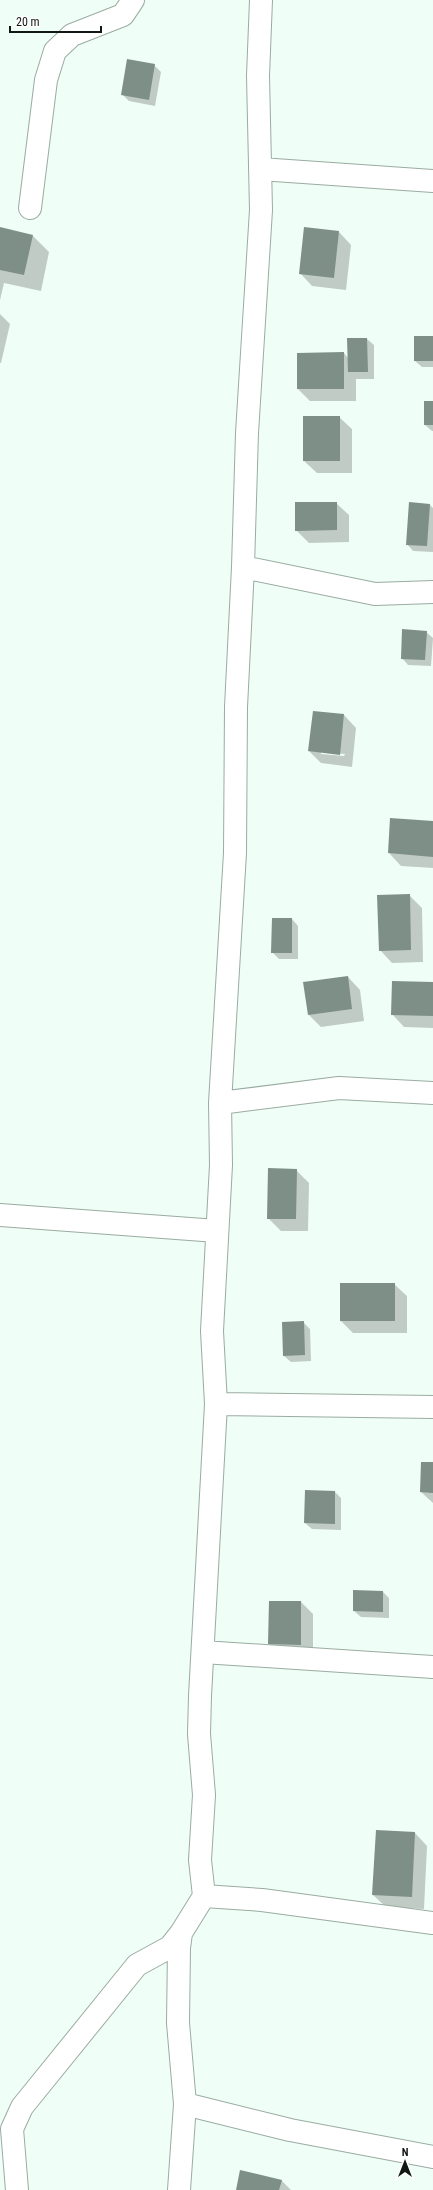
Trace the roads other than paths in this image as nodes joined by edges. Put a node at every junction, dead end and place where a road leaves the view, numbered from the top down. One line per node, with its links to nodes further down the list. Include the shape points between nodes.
1 (133, 0): 5 (street, via 123,15 72,35 55,51 46,80)
2 (261, 0): 3 (street, via 258,76)
3 (260, 169): 4 (street); 6 (street, via 261,210 247,433)
4 (433, 181)
5 (30, 208)
6 (243, 567): 7 (street, via 375,594); 9 (street, via 236,707 235,854)
7 (433, 592)
8 (433, 1094): 9 (street, via 339,1088)
9 (220, 1103): 11 (street, via 221,1165)
10 (0, 1215): 11 (street)
11 (217, 1231): 12 (street, via 212,1331)
12 (216, 1404): 13 (street); 14 (street)
13 (433, 1407)
14 (203, 1652): 15 (street); 16 (street, via 199,1734 204,1795 200,1860)
15 (433, 1667)
16 (204, 1896): 17 (street, via 262,1900); 18 (street)
17 (433, 1923)
18 (182, 1933): 19 (street, via 179,1948 178,2023); 21 (street, via 170,1947 137,1965 22,2108 12,2129)
19 (185, 2104): 20 (street, via 290,2130); 22 (street)
20 (433, 2157)
21 (17, 2190)
22 (179, 2190)

